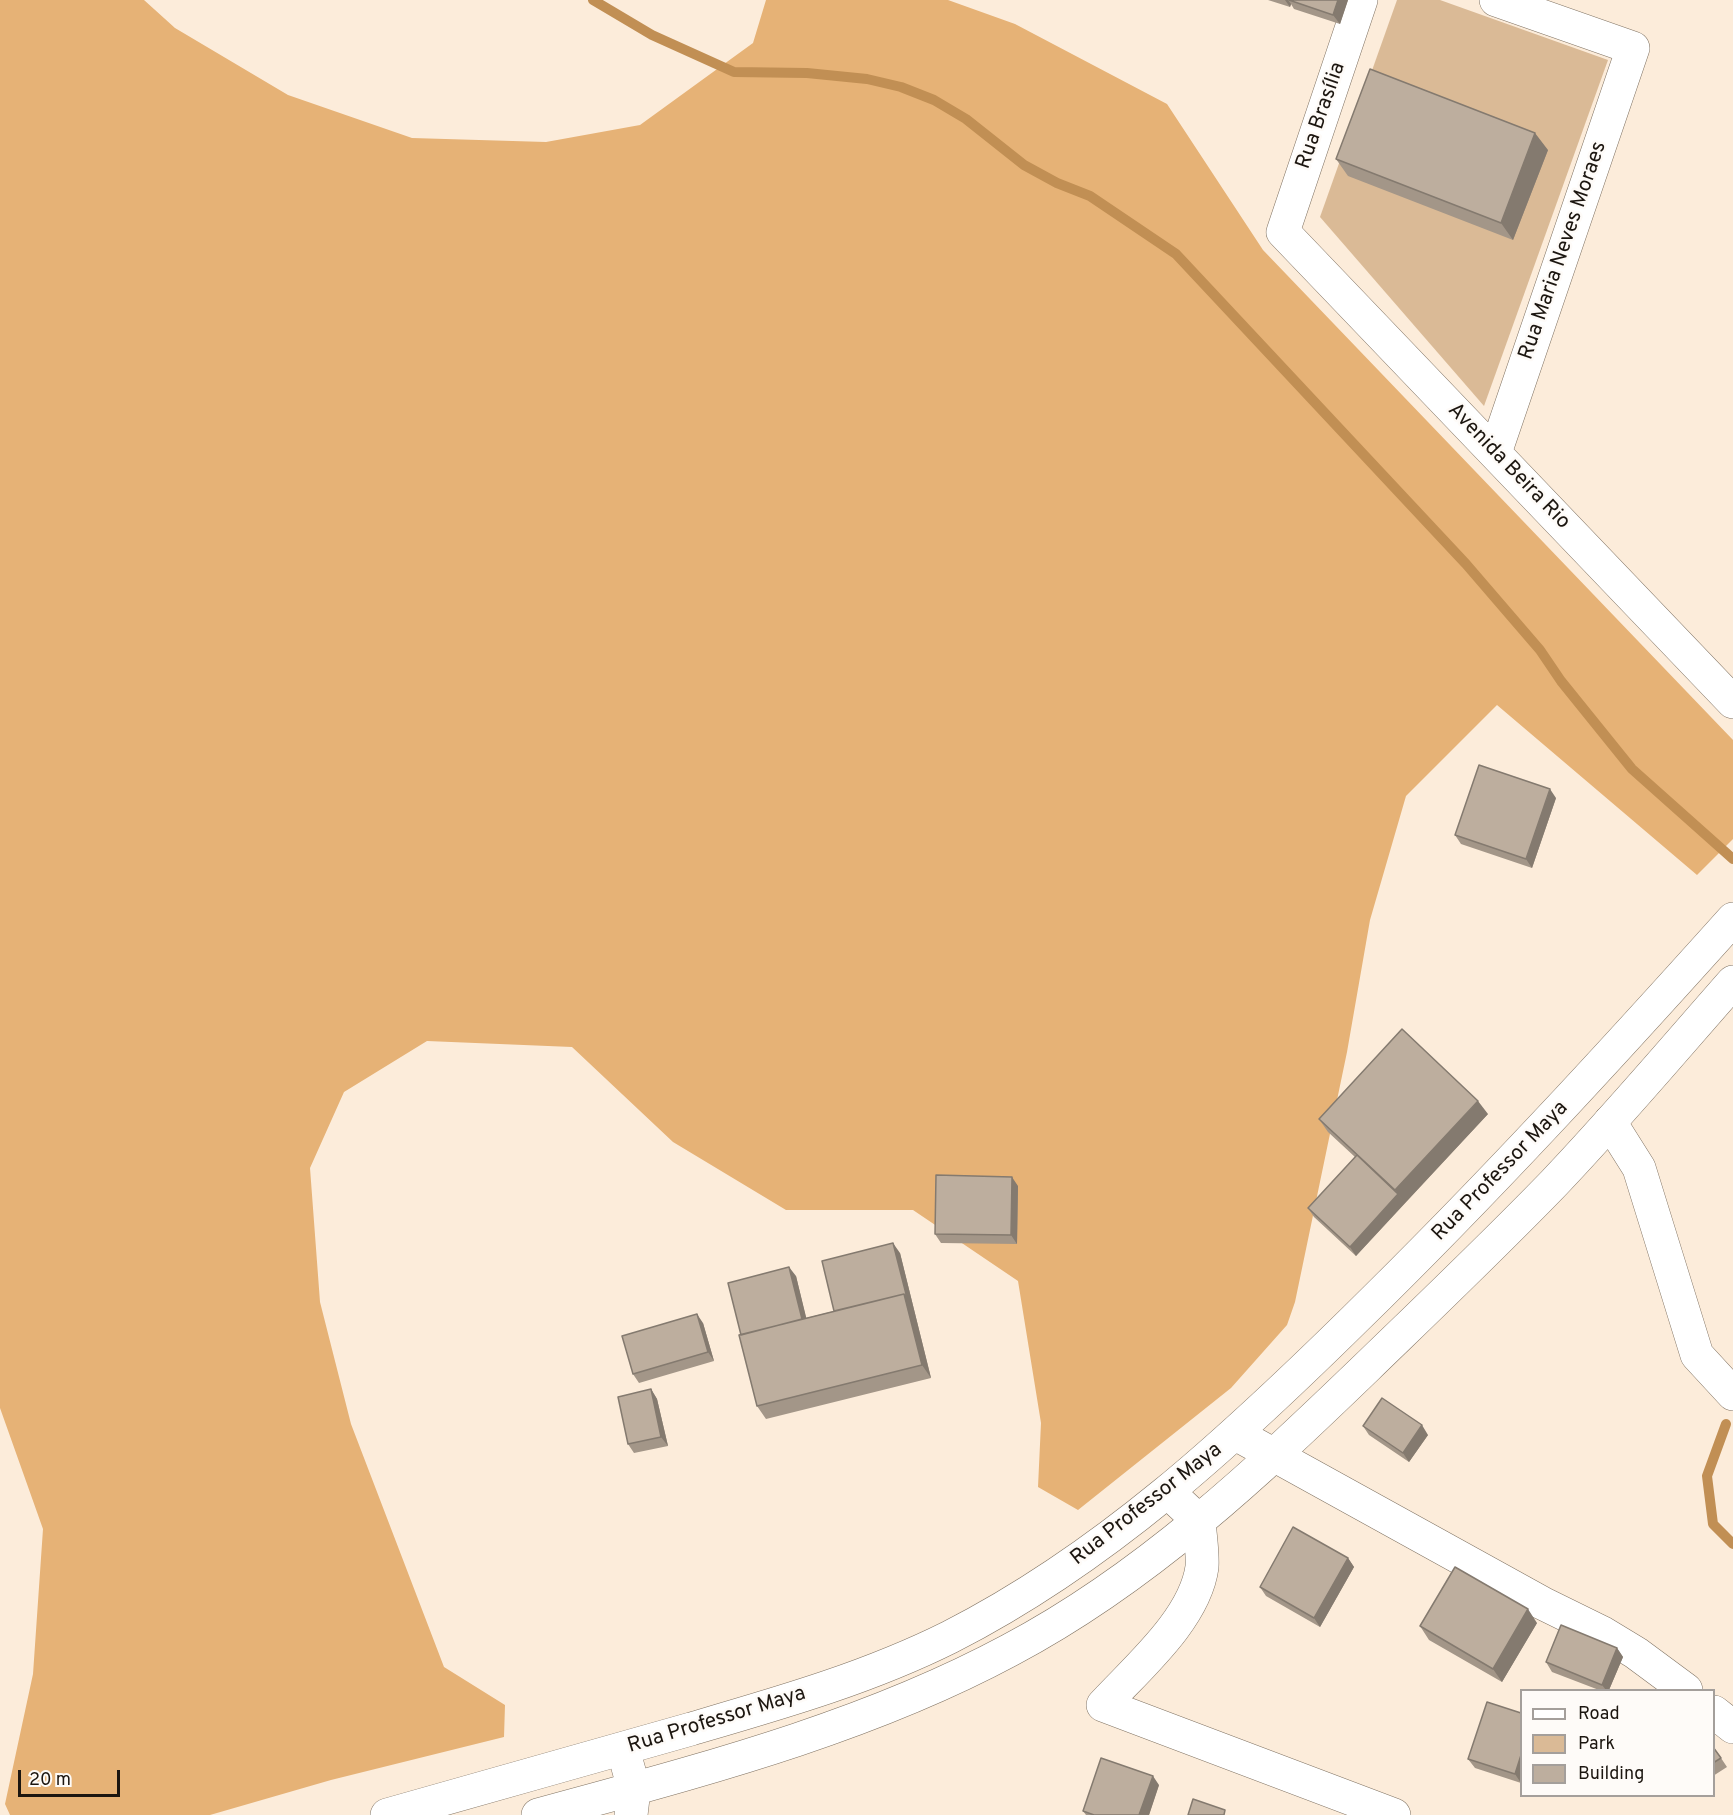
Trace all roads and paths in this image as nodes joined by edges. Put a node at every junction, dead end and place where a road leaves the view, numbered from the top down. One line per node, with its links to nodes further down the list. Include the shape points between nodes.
1 (1361, 0): 3 (main road, Rua Brasília)
2 (1496, 0): 4 (main road, Rua Maria Neves Moraes, via 1633,48)
3 (1283, 231): 4 (main road, Avenida Beira Rio)
4 (1495, 453): 5 (main road, Avenida Beira Rio)
5 (1733, 702)
6 (1733, 919): 8 (main road, Rua Professor Maya)
7 (1733, 982): 9 (main road, Rua Professor Maya)
8 (1578, 1092): 9 (main road); 11 (main road, Rua Professor Maya, via 1410,1266)
9 (1610, 1122): 10 (main road, via 1639,1168 1697,1355); 12 (main road, Rua Professor Maya, via 1496,1242)
10 (1733, 1394)
11 (1236, 1434): 12 (main road); 13 (main road, Rua Professor Maya)
12 (1276, 1454): 14 (main road, Rua Professor Maya); 15 (main road, via 1603,1633)
13 (1168, 1492): 14 (main road); 18 (main road, Rua Professor Maya, via 1021,1599 948,1638 867,1674)
14 (1199, 1521): 19 (main road, Rua Professor Maya, via 1078,1609 1012,1649 932,1689); 22 (main road, via 1202,1567 1192,1599 1177,1623 1103,1705)
15 (1685, 1689)
16 (1715, 1714): 17 (main road)
17 (1733, 1727)
18 (623, 1749): 19 (main road); 20 (main road, Rua Professor Maya)
19 (632, 1802): 21 (main road, Rua Professor Maya)
20 (387, 1815)
21 (538, 1815)
22 (1394, 1815)

